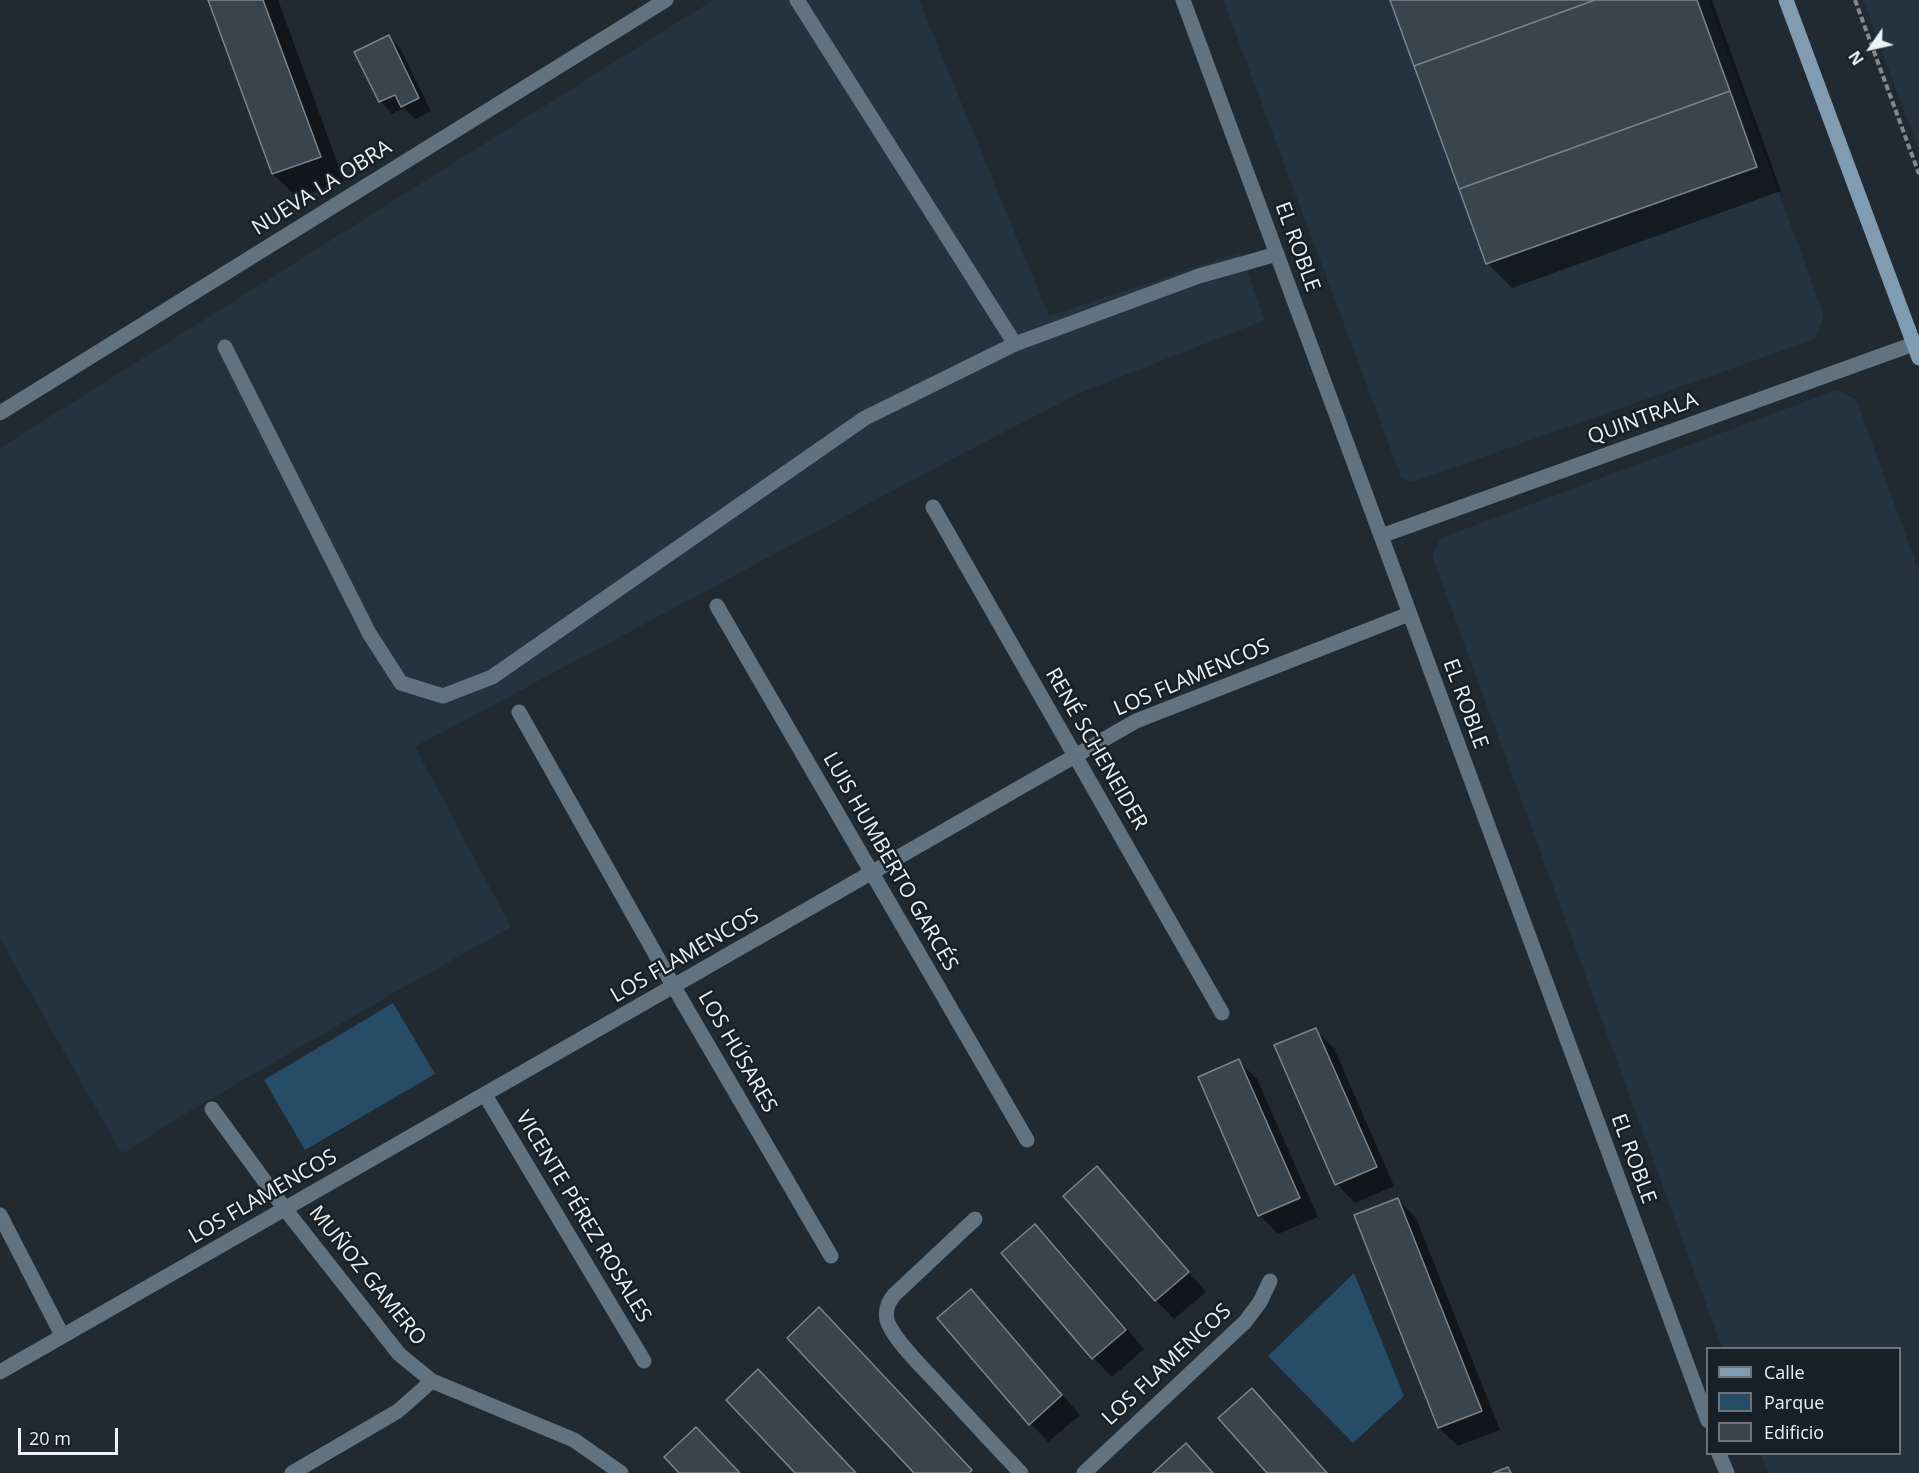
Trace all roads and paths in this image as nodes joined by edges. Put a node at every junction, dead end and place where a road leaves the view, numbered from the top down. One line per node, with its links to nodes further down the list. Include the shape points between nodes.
1 (666, 0): 11 (street, NUEVA LA OBRA)
2 (797, 0): 8 (street)
3 (1184, 0): 7 (street, EL ROBLE)
4 (1786, 0): 10 (main road)
5 (1855, 0): 6 (path)
6 (1919, 174)
7 (1277, 254): 8 (street, via 1199,276); 13 (street, EL ROBLE)
8 (1015, 344): 9 (street, via 865,418 492,677 443,696 401,683 375,643)
9 (225, 347)
10 (1917, 348): 13 (street, QUINTRALA)
11 (0, 412)
12 (933, 507): 17 (street, RENÉ SCHENEIDER)
13 (1381, 536): 15 (street, EL ROBLE)
14 (717, 606): 18 (street, LUIS HUMBERTO GARCÉS)
15 (1409, 614): 17 (street, LOS FLAMENCOS, via 1165,708); 33 (street, EL ROBLE)
16 (519, 712): 19 (street, LOS HÚSARES)
17 (1075, 756): 18 (street, LOS FLAMENCOS); 20 (street, RENÉ SCHENEIDER)
18 (872, 873): 19 (street, LOS FLAMENCOS); 23 (street, LUIS HUMBERTO GARCÉS)
19 (674, 987): 21 (street, LOS FLAMENCOS); 27 (street, LOS HÚSARES)
20 (1222, 1012)
21 (485, 1095): 24 (street, LOS FLAMENCOS); 30 (street, VICENTE PÉREZ ROSALES)
22 (212, 1109): 24 (street, MUÑOZ GAMERO)
23 (1027, 1140)
24 (285, 1209): 29 (street, LOS FLAMENCOS); 32 (street, MUÑOZ GAMERO, via 399,1354)
25 (0, 1215): 29 (street)
26 (975, 1219): 37 (street, via 894,1294 886,1310 887,1320 913,1357)
27 (831, 1256)
28 (1270, 1281): 38 (street, LOS FLAMENCOS, via 1245,1322)
29 (62, 1335): 31 (street, LOS FLAMENCOS)
30 (644, 1361)
31 (0, 1372)
32 (432, 1381): 35 (street, via 398,1411); 36 (street, MUÑOZ GAMERO, via 574,1440)
33 (1706, 1418)
34 (1719, 1455): 39 (street)
35 (292, 1473)
36 (621, 1473)
37 (1021, 1473)
38 (1084, 1473)
39 (1727, 1473)

